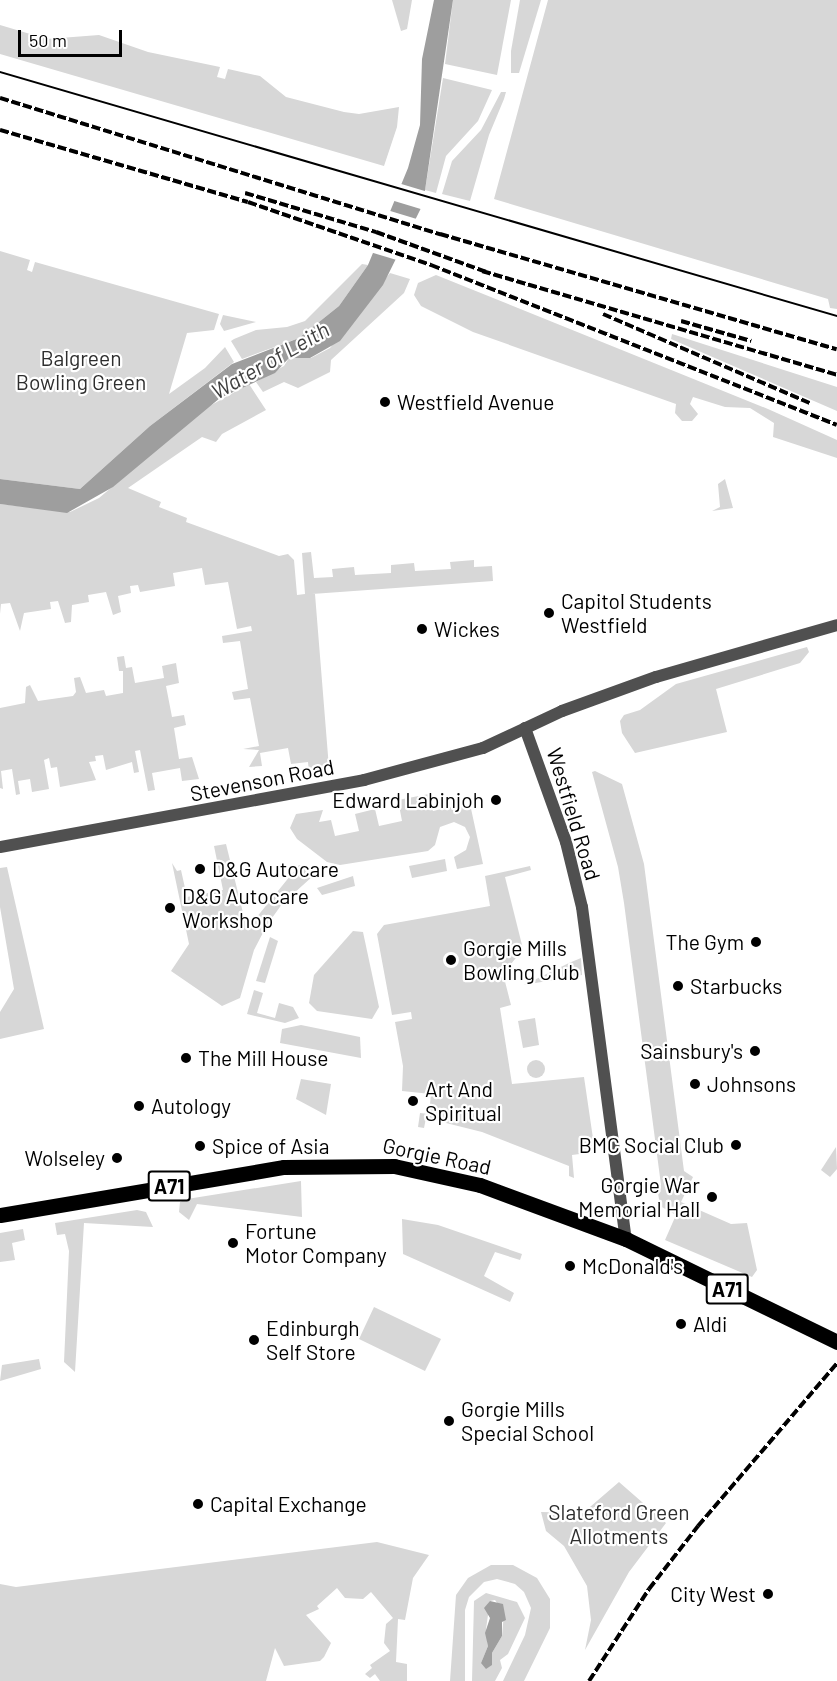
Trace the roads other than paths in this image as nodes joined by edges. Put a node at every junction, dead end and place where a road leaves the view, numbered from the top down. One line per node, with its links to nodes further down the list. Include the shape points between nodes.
1 (837, 625): 2 (street, Westfield Road, via 656,677)
2 (525, 728): 3 (street, Stevenson Road, via 483,748 332,788); 5 (street, Westfield Road, via 566,842 582,907)
3 (0, 847)
4 (0, 1215): 5 (main road, Gorgie Road / A71, via 285,1167 368,1163 480,1185)
5 (626, 1239): 6 (main road, Gorgie Road / A71)
6 (837, 1342)

